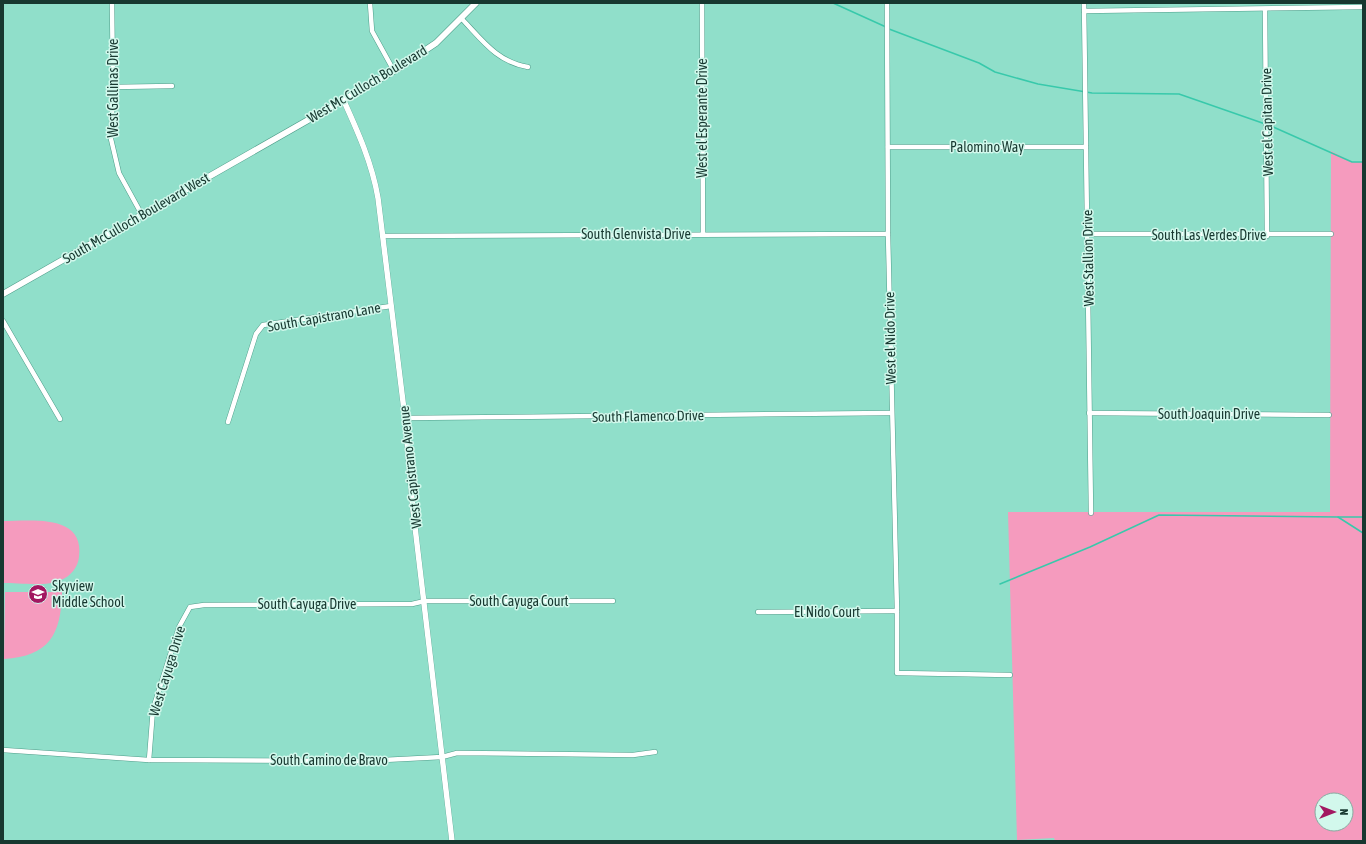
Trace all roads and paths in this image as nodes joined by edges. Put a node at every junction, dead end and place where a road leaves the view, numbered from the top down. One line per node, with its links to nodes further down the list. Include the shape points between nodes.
1 (112, 3): 14 (street, West Gallinas Drive)
2 (370, 3): 12 (street, via 372,31)
3 (476, 3): 10 (main road, West Mc Culloch Boulevard)
4 (702, 3): 20 (street, West el Esperante Drive)
5 (887, 3): 17 (street, West el Nido Drive)
6 (1084, 3): 9 (street, West Stallion Drive)
7 (1363, 7): 8 (street)
8 (1265, 8): 9 (street); 25 (street, West el Capitan Drive)
9 (1084, 11): 18 (street, West Stallion Drive)
10 (462, 19): 11 (street, via 491,50 513,64); 12 (main road, West Mc Culloch Boulevard, via 436,43)
11 (528, 66)
12 (394, 71): 15 (main road, West Mc Culloch Boulevard)
13 (172, 86): 14 (street)
14 (113, 87): 19 (street, West Gallinas Drive, via 112,139 119,173)
15 (343, 99): 16 (main road, West Mc Culloch Boulevard); 24 (street, West Capistrano Avenue, via 371,165)
16 (269, 142): 19 (main road, South McCulloch Boulevard West)
17 (888, 147): 18 (street, Palomino Way); 21 (street, West el Nido Drive)
18 (1086, 147): 22 (street, West Stallion Drive)
19 (142, 215): 26 (main road, South McCulloch Boulevard West)
20 (703, 234): 21 (street, South Glenvista Drive); 24 (street, South Glenvista Drive)
21 (888, 234): 29 (street, West el Nido Drive)
22 (1088, 234): 25 (street, South Las Verdes Drive); 30 (street, West Stallion Drive)
23 (1331, 234): 25 (street, South Las Verdes Drive)
24 (384, 236): 27 (street, West Capistrano Avenue)
25 (1267, 236)
26 (3, 294)
27 (391, 306): 32 (street, West Capistrano Avenue); 34 (street, South Capistrano Lane, via 264,325 256,334)
28 (3, 321): 33 (street)
29 (892, 413): 32 (street, South Flamenco Drive); 39 (street, West el Nido Drive)
30 (1089, 413): 31 (street, South Joaquin Drive); 35 (street, West Stallion Drive)
31 (1329, 415)
32 (405, 418): 36 (street, West Capistrano Avenue, via 413,510)
33 (60, 419)
34 (228, 422)
35 (1091, 513)
36 (425, 601): 37 (street, South Cayuga Court); 38 (street, South Cayuga Drive, via 412,604); 44 (street, West Capistrano Avenue)
37 (613, 601)
38 (190, 607): 45 (street, West Cayuga Drive, via 179,627 153,709)
39 (897, 611): 40 (street, El Nido Court); 41 (street, West el Nido Drive, via 897,673)
40 (758, 612)
41 (1010, 676)
42 (3, 750): 45 (street, South Camino de Bravo)
43 (655, 752): 44 (street, South Camino de Bravo, via 633,755 457,753)
44 (442, 757): 45 (street, South Camino de Bravo, via 364,761); 46 (street, West Capistrano Avenue)
45 (149, 760)
46 (452, 841)

